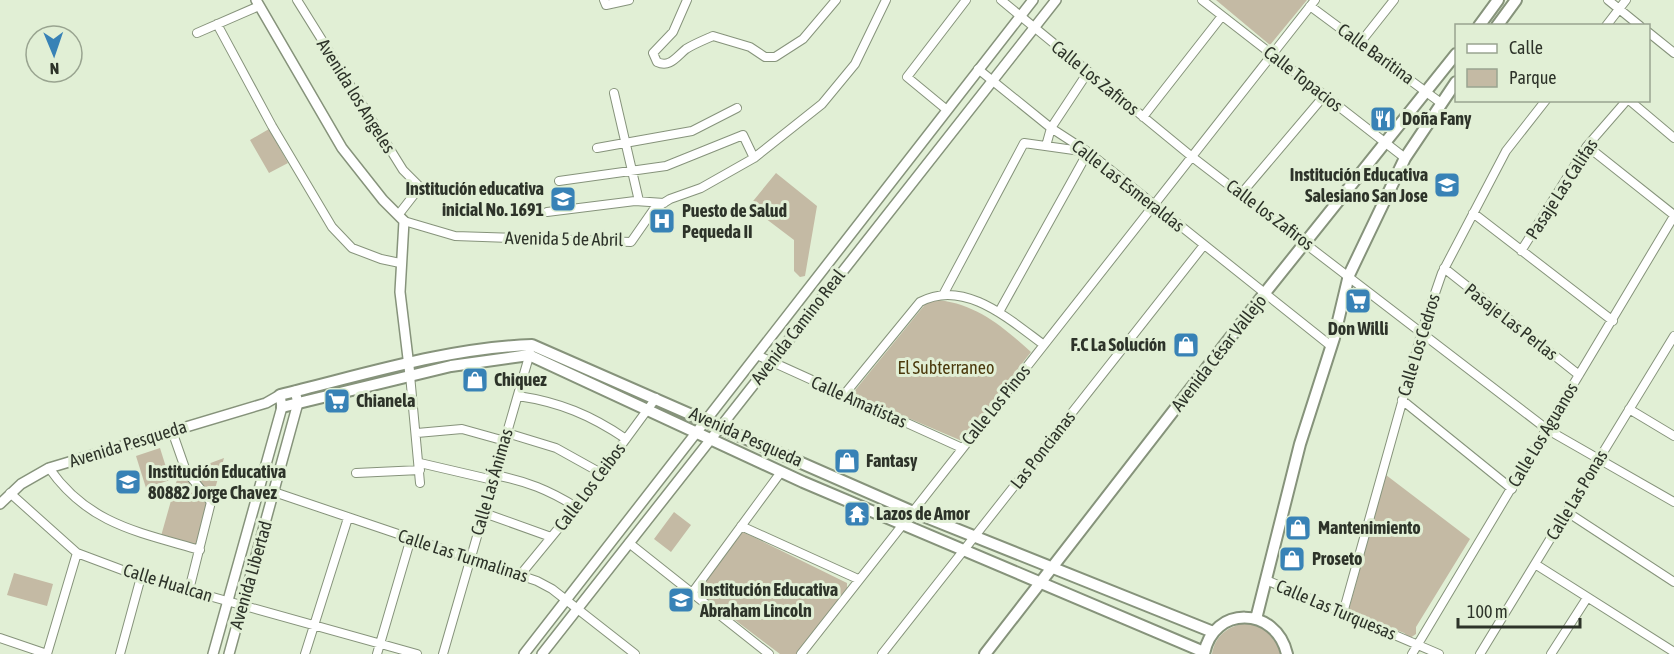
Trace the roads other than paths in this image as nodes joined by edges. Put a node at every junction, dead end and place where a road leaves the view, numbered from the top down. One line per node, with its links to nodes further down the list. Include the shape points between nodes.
1 (297, 0): 68 (street, Avenida los Angeles, via 403,170 420,187)
2 (604, 0): 3 (street, via 611,5)
3 (629, 0)
4 (687, 0): 5 (street, via 673,32 653,53 657,62 669,63 713,36 750,47 765,57 775,57 802,39)
5 (836, 0)
6 (886, 0): 57 (street, Avenida 5 de Abril, via 855,64 822,104)
7 (966, 0): 46 (street, via 907,77)
8 (1001, 0): 20 (street, Calle Los Zafiros)
9 (1033, 0): 20 (street, Avenida Camino Real)
10 (1056, 0): 27 (street, Avenida Camino Real)
11 (1202, 0): 21 (street, Calle Topacios)
12 (1394, 0): 30 (street)
13 (1498, 0): 23 (main road)
14 (1516, 0): 24 (main road)
15 (1608, 0): 19 (street)
16 (1626, 0): 19 (street)
17 (257, 3): 22 (street); 68 (street, Avenida 5 de Abril, via 342,148)
18 (1312, 3): 30 (street, Calle Baritina); 32 (street)
19 (1619, 8): 25 (street); 26 (street)
20 (1021, 16): 27 (street, Calle Los Zafiros); 34 (street, Avenida Camino Real)
21 (1222, 16): 32 (street, Calle Topacios); 47 (street)
22 (217, 24): 28 (street); 72 (street, via 332,228 352,248)
23 (1480, 24)
24 (1498, 24)
25 (1607, 24)
26 (1638, 24)
27 (1034, 29): 35 (street, Calle Los Zafiros); 36 (street, Avenida Camino Real)
28 (197, 33)
29 (1650, 34): 31 (street)
30 (1360, 43): 38 (street, Calle Baritina)
31 (1674, 53)
32 (1272, 55): 40 (street, Calle Topacios); 56 (street)
33 (1455, 55): 38 (main road, Avenida César Vallejo)
34 (978, 69): 36 (street, Calle Las Esmeraldas); 46 (street, Avenida Camino Real)
35 (1089, 72): 47 (street, Calle Los Zafiros); 48 (street)
36 (992, 80): 48 (street, Calle Las Esmeraldas); 85 (street, Avenida Camino Real)
37 (1455, 83): 44 (main road)
38 (1427, 92): 44 (street, Calle Baritina); 50 (main road, Avenida César Vallejo)
39 (614, 93): 51 (street)
40 (1324, 96): 50 (street, Calle Topacios); 61 (street)
41 (1544, 102): 66 (street, Calle Los Cedros, via 1506,151)
42 (1626, 102): 53 (street, Pasaje Las Califas)
43 (1630, 102): 49 (street)
44 (1441, 103): 58 (main road)
45 (737, 108): 51 (street, via 692,131)
46 (946, 110): 84 (street, Avenida Camino Real)
47 (1143, 117): 56 (street, Calle Los Zafiros)
48 (1050, 128): 52 (street); 55 (street, Calle Las Esmeraldas)
49 (1674, 138)
50 (1384, 142): 58 (street, Calle Topacios); 69 (main road, Avenida César Vallejo)
51 (627, 144): 54 (street); 59 (street)
52 (1046, 146): 55 (street); 76 (street, via 1024,143)
53 (1587, 146): 67 (street); 71 (street, Pasaje Las Califas)
54 (597, 148)
55 (1088, 152): 64 (street, Calle Las Esmeraldas); 77 (street)
56 (1191, 156): 61 (street, Calle los Zafiros); 64 (street, Calle Los Pinos)
57 (754, 158): 59 (street, via 743,135 666,166); 63 (street, Avenida 5 de Abril, via 701,188)
58 (1405, 158): 74 (main road)
59 (633, 171): 60 (street); 62 (street)
60 (559, 181)
61 (1241, 194): 69 (street, Calle los Zafiros)
62 (639, 201): 63 (street); 65 (street)
63 (664, 203): 68 (street, Avenida 5 de Abril, via 654,209 631,242 455,236)
64 (1153, 204): 70 (street, Calle Las Esmeraldas); 81 (street, Calle Los Pinos)
65 (547, 212)
66 (1473, 213): 71 (street); 73 (street, Calle Los Cedros)
67 (1674, 216): 78 (street, Calle Los Aguanos)
68 (401, 217): 72 (street)
69 (1307, 243): 74 (street, Calle los Zafiros); 75 (main road, Avenida César Vallejo)
70 (1204, 244): 75 (street); 134 (street, Las Poncianas)
71 (1521, 251): 78 (street)
72 (400, 263): 86 (street)
73 (1444, 268): 79 (street, Calle Los Cedros); 87 (street, Pasaje Las Perlas)
74 (1349, 275): 79 (street); 82 (main road)
75 (1264, 294): 82 (street); 142 (main road, Avenida César Vallejo)
76 (943, 295): 77 (street, via 975,301); 92 (street, via 920,302)
77 (999, 312): 81 (street)
78 (1613, 321): 87 (street, Calle Los Aguanos)
79 (1422, 332): 94 (street, Calle Los Cedros); 102 (street)
80 (1674, 336): 98 (street, Calle Las Ponas)
81 (1044, 345): 110 (street, Calle Los Pinos)
82 (1331, 346): 146 (main road, via 1300,444)
83 (531, 350): 86 (main road, Avenida Pesqueda, via 499,346); 91 (street, Calle Las Ánimas); 93 (main road, Avenida Pesqueda); 99 (main road, Avenida Pesqueda)
84 (757, 355): 85 (street, Calle Amatistas); 100 (street, Avenida Camino Real)
85 (771, 362): 92 (street, Calle Amatistas); 101 (street, Avenida Camino Real)
86 (410, 369): 88 (main road, Avenida Pesqueda); 104 (street)
87 (1579, 375): 102 (street, Calle Los Aguanos)
88 (346, 385): 89 (main road, Avenida Pesqueda); 96 (main road, Avenida Pesqueda)
89 (295, 391): 90 (main road, Avenida Pesqueda); 96 (street, Avenida Libertad)
90 (280, 395): 95 (street, Avenida Pesqueda); 97 (street, Avenida Libertad)
91 (518, 396): 107 (street, Calle Las Ánimas); 108 (street, via 575,409)
92 (843, 396): 110 (street, Calle Amatistas)
93 (656, 398): 99 (street, Calle Los Ceibos); 100 (main road, Avenida Pesqueda)
94 (1402, 400): 121 (street); 156 (street, Calle Los Cedros)
95 (266, 403): 97 (street, Avenida Pesqueda); 103 (street, Avenida Pesqueda)
96 (298, 403): 97 (main road, Avenida Pesqueda); 122 (street, Avenida Libertad)
97 (282, 407): 152 (street, Avenida Libertad)
98 (1629, 409): 106 (street); 111 (street, Calle Las Ponas)
99 (646, 412): 105 (main road, Avenida Pesqueda); 108 (street, Calle Los Ceibos)
100 (706, 420): 101 (main road, Avenida Pesqueda); 105 (street, Avenida Camino Real)
101 (721, 426): 109 (street, Avenida Camino Real); 113 (main road, Avenida Pesqueda)
102 (1548, 430): 111 (street); 121 (street, Calle Los Aguanos)
103 (172, 431): 114 (street, Avenida Pesqueda); 137 (street, via 186,471 211,502)
104 (417, 433): 107 (street, via 462,429); 112 (street)
105 (695, 433): 109 (main road, Avenida Pesqueda); 153 (street, Avenida Camino Real)
106 (1674, 436)
107 (506, 437): 117 (street, via 556,448); 118 (street, Calle Las Ánimas)
108 (626, 439): 117 (street, Calle Los Ceibos)
109 (711, 440): 115 (main road, Avenida Pesqueda); 136 (street, Avenida Camino Real)
110 (962, 448): 127 (street, Calle Los Pinos)
111 (1599, 459): 124 (street); 128 (street, Calle Las Ponas)
112 (420, 466): 116 (street); 118 (street); 120 (street)
113 (811, 466): 119 (main road); 127 (main road, Avenida Pesqueda)
114 (48, 468): 123 (street, Avenida Pesqueda); 137 (street, via 62,488 91,512 119,526)
115 (781, 472): 119 (main road, Avenida Pesqueda); 132 (street)
116 (356, 473)
117 (601, 473): 126 (street, Calle Los Ceibos)
118 (494, 477): 126 (street, via 524,480); 129 (street, Calle Las Ánimas)
119 (803, 482): 131 (main road, Avenida Pesqueda)
120 (420, 483)
121 (1512, 489): 162 (street, Calle Los Aguanos)
122 (274, 492): 130 (street, Calle Las Turmalinas); 154 (street, Avenida Libertad)
123 (10, 493): 125 (street, Avenida Pesqueda); 139 (street, Calle Hualcan)
124 (1674, 502)
125 (0, 504)
126 (576, 507): 133 (street, Calle Los Ceibos)
127 (911, 511): 131 (street, Calle Los Pinos); 134 (main road, Avenida Pesqueda)
128 (1567, 512): 141 (street, Calle Las Ponas); 148 (street)
129 (484, 513): 133 (street); 140 (street, Calle Las Ánimas)
130 (348, 518): 135 (street, Calle Las Turmalinas); 158 (street)
131 (900, 525): 138 (main road, Avenida Pesqueda); 145 (street, Calle Los Pinos)
132 (741, 526): 145 (street); 150 (street)
133 (551, 537): 143 (street, Calle Los Ceibos)
134 (975, 537): 138 (street, Las Poncianas); 142 (main road, Avenida Pesqueda)
135 (411, 538): 140 (street, Calle Las Turmalinas); 161 (street)
136 (629, 543): 150 (street); 155 (street, Avenida Camino Real)
137 (200, 550): 149 (street)
138 (964, 551): 147 (main road, Avenida Pesqueda); 178 (street, Las Poncianas)
139 (78, 553): 144 (street, Calle Hualcan); 165 (street)
140 (470, 556): 143 (street, Calle Las Turmalinas); 172 (street, Calle Las Ánimas)
141 (1535, 564): 151 (street); 183 (street, Calle Las Ponas)
142 (1053, 569): 147 (main road, Avenida César Vallejo); 159 (main road, Avenida Pesqueda)
143 (521, 574): 153 (street, Calle Las Turmalinas, via 552,589)
144 (141, 577): 149 (street, Calle Hualcan); 166 (street)
145 (858, 579): 177 (street, Calle Los Pinos)
146 (1266, 580): 156 (street, Calle Las Turquesas); 157 (main road)
147 (1042, 582): 164 (main road, Avenida Pesqueda); 179 (main road, Avenida César Vallejo)
148 (1674, 582)
149 (189, 590): 152 (street, Calle Hualcan)
150 (692, 593): 176 (street)
151 (1587, 598): 163 (street); 184 (street)
152 (228, 601): 154 (street, Calle Hualcan); 167 (street, Avenida Libertad)
153 (566, 601): 155 (street, Calle Las Turmalinas); 173 (street, Avenida Camino Real)
154 (242, 605): 158 (street, Calle Hualcan); 168 (street, Avenida Libertad)
155 (577, 610): 174 (street, Avenida Camino Real); 175 (street, Calle Las Turmalinas)
156 (1343, 613): 162 (street, Calle Las Turquesas)
157 (1256, 619): 159 (main road, via 1228,621); 180 (main road, via 1277,631)
158 (313, 625): 161 (street, Calle Hualcan); 169 (street)
159 (1213, 632): 164 (main road)
160 (0, 638): 165 (street)
161 (380, 643): 170 (street); 171 (street, Calle Hualcan)
162 (1416, 644): 181 (street, Calle Los Aguanos); 182 (street, Calle Las Turquesas)
163 (1674, 652)
164 (1204, 653)
165 (47, 654)
166 (120, 654)
167 (213, 654)
168 (229, 654)
169 (305, 654)
170 (377, 654)
171 (417, 654)
172 (443, 654)
173 (524, 654)
174 (542, 654)
175 (635, 654)
176 (769, 654)
177 (801, 654)
178 (882, 654)
179 (985, 654)
180 (1287, 654)
181 (1412, 654)
182 (1439, 654)
183 (1480, 654)
184 (1551, 654)

